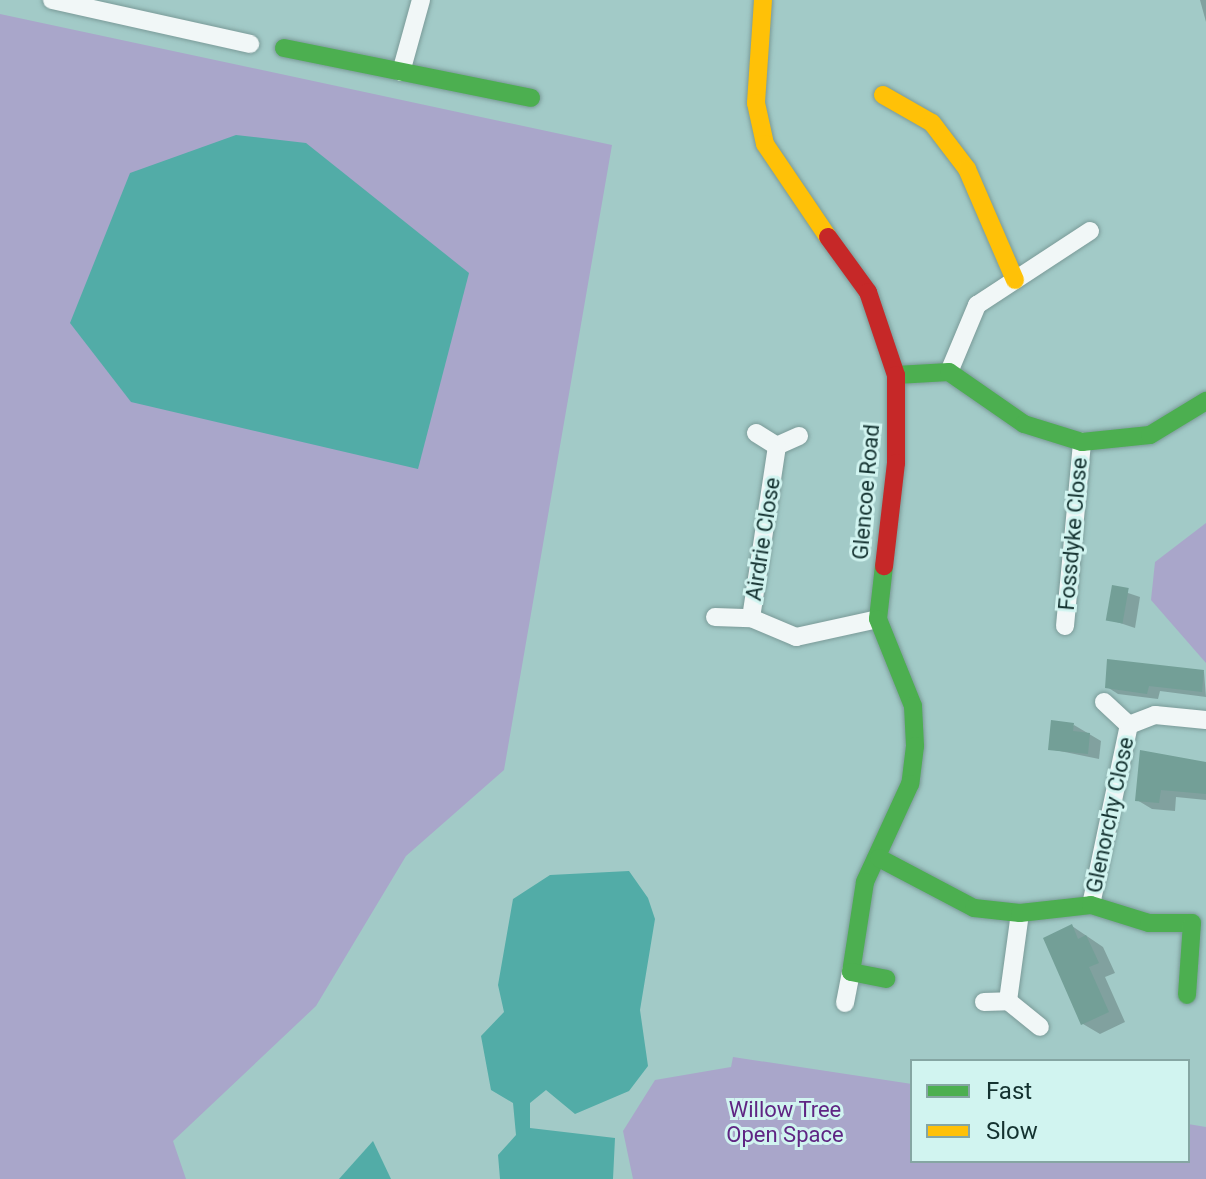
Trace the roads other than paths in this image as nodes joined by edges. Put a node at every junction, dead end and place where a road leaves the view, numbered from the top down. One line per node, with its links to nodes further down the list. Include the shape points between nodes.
1 (52, 0): 4 (street)
2 (421, 0): 7 (street)
3 (763, 0): 13 (street, Glencoe Road, via 756,103 765,144 868,292)
4 (131, 8): 5 (street)
5 (250, 44)
6 (284, 48): 7 (street)
7 (401, 72): 9 (street)
8 (883, 95): 11 (street, via 932,123 967,169)
9 (531, 98)
10 (1090, 231): 11 (street)
11 (1015, 280): 12 (street, via 977,305)
12 (949, 372): 13 (street); 17 (street, via 1024,424)
13 (896, 375): 21 (street, Glencoe Road, via 896,463)
14 (1206, 401): 17 (street, via 1150,435)
15 (756, 433): 18 (street)
16 (799, 436): 18 (street, Airdrie Close)
17 (1082, 442): 22 (street, Fossdyke Close)
18 (777, 446): 20 (street, Airdrie Close)
19 (715, 617): 20 (street)
20 (751, 618): 21 (street, Airdrie Close, via 796,637)
21 (878, 619): 26 (street, Glencoe Road, via 913,706 915,746 910,784)
22 (1065, 626)
23 (1104, 702): 25 (street, Glenorchy Close)
24 (1206, 720): 25 (street, Glenorchy Close, via 1155,715)
25 (1129, 725): 28 (street, Glenorchy Close)
26 (879, 858): 29 (street, via 974,908); 31 (street, Glencoe Road, via 865,882)
27 (1198, 904): 30 (street)
28 (1091, 905): 29 (street); 30 (street, via 1149,923)
29 (1020, 913): 34 (street)
30 (1192, 923): 33 (street)
31 (851, 972): 32 (street); 36 (street)
32 (886, 979)
33 (1187, 995)
34 (1008, 1001): 35 (street); 37 (street)
35 (984, 1002)
36 (845, 1003)
37 (1040, 1027)

